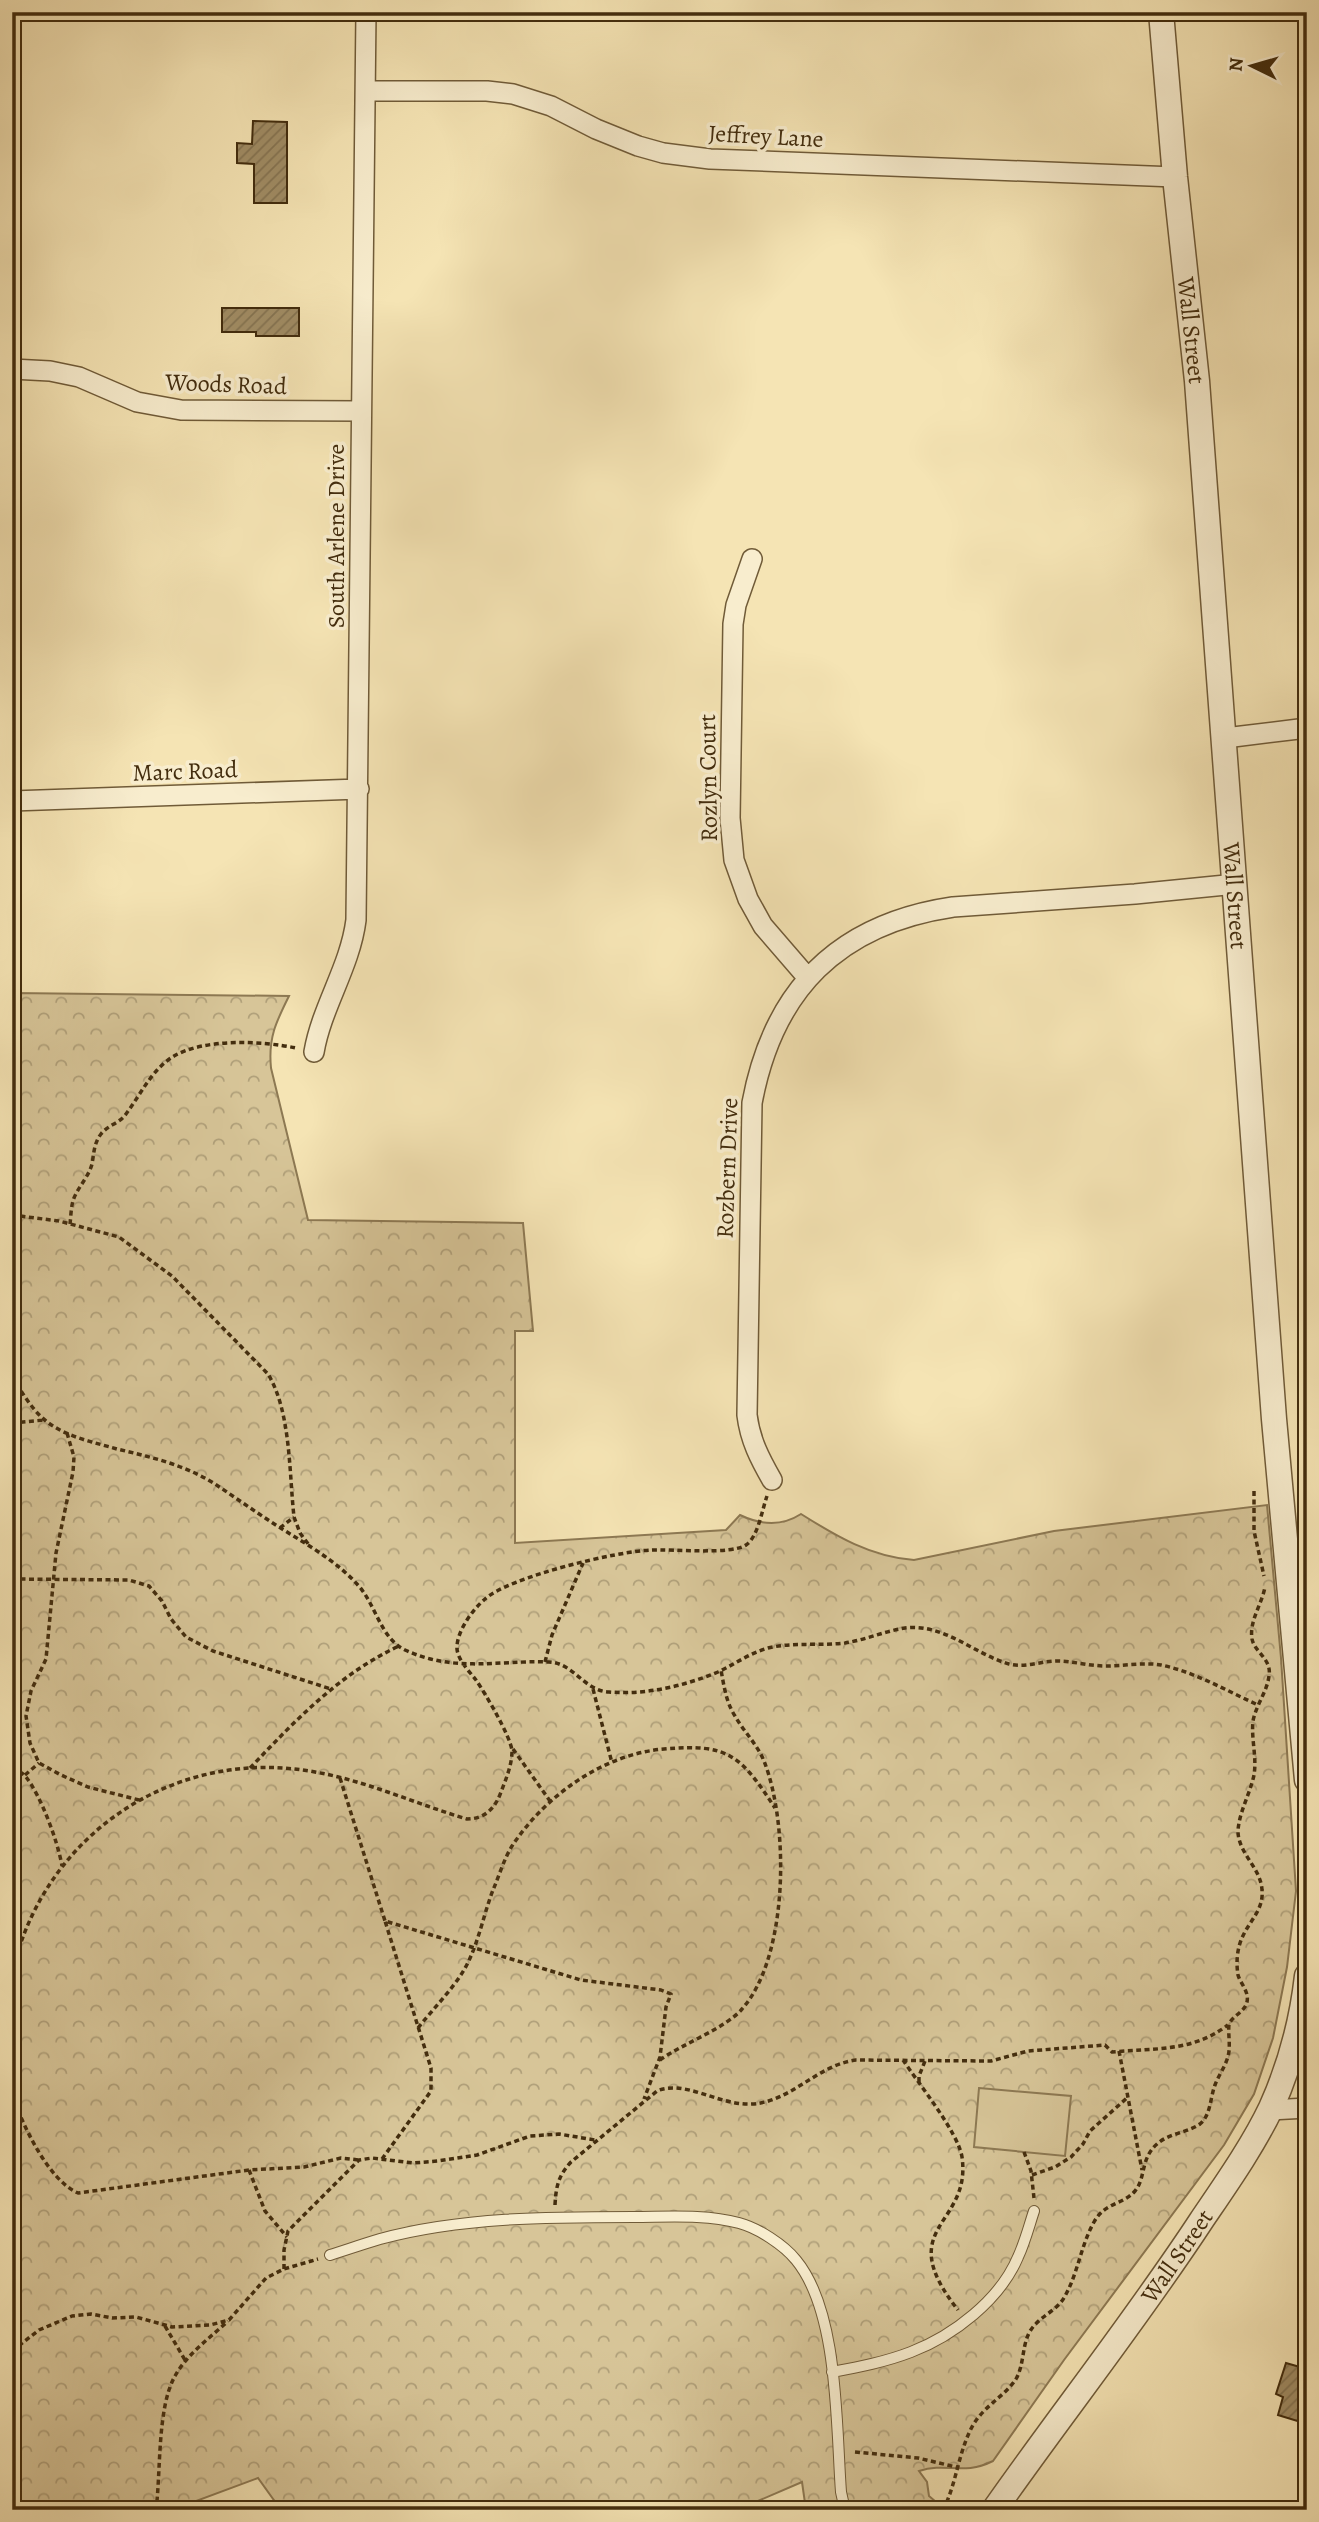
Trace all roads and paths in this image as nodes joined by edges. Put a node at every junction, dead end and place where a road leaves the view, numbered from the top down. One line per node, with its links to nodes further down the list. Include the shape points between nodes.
1 (366, 12): 3 (street, South Arlene Drive)
2 (1161, 12): 4 (street, Wall Street)
3 (366, 91): 4 (street, Jeffrey Lane, via 513,94 551,106 629,143 710,159); 6 (street, South Arlene Drive)
4 (1175, 177): 9 (street, Wall Street, via 1198,381)
5 (12, 369): 6 (street, Woods Road, via 79,377 137,402 181,410)
6 (360, 411): 10 (street, South Arlene Drive)
7 (752, 559): 13 (street, Rozlyn Court, via 733,624 732,843 741,882 763,926)
8 (1307, 728): 9 (street)
9 (1224, 738): 12 (street, Wall Street)
10 (359, 789): 11 (street, Marc Road); 14 (street, South Arlene Drive, via 354,933)
11 (12, 801)
12 (1236, 884): 13 (street, Rozbern Drive, via 924,911 888,923 849,944); 43 (street, Wall Street, via 1274,1419)
13 (807, 977): 21 (street, Rozbern Drive, via 765,1048 752,1103 747,1415 758,1456)
14 (314, 1052): 16 (path, via 247,1041 174,1056 156,1071 120,1122 103,1130 74,1199)
15 (12, 1216): 16 (path)
16 (70, 1224): 23 (path, via 119,1237 151,1260 268,1374 278,1390 283,1415)
17 (12, 1377): 18 (path)
18 (44, 1420): 19 (path); 20 (path)
19 (12, 1423)
20 (67, 1433): 24 (path, via 168,1462 211,1482); 28 (path, via 75,1457)
21 (772, 1480): 26 (path, via 754,1534 742,1547 647,1550)
22 (1254, 1491): 35 (path, via 1254,1531 1265,1588 1252,1638 1264,1656 1269,1676)
23 (294, 1517): 24 (path); 25 (path)
24 (279, 1528): 25 (path)
25 (310, 1547): 29 (path, via 356,1583 372,1602 390,1641)
26 (583, 1563): 30 (path); 31 (path, via 491,1593 477,1605 458,1638 457,1651)
27 (12, 1579): 28 (path)
28 (53, 1580): 33 (path, via 129,1580 149,1586 186,1637 213,1651); 37 (path, via 46,1658 26,1716)
29 (399, 1646): 31 (path); 33 (path, via 370,1659)
30 (545, 1662): 31 (path); 34 (path, via 568,1666)
31 (464, 1664): 36 (path)
32 (721, 1670): 34 (path, via 666,1689); 35 (path, via 771,1647 845,1643 905,1628 932,1629 1010,1665 1056,1661 1160,1665); 46 (path, via 727,1700 764,1761)
33 (331, 1689): 40 (path)
34 (593, 1689): 38 (path)
35 (1258, 1705): 52 (path, via 1253,1721 1254,1773 1238,1836 1263,1892 1238,1953 1237,1972 1245,1987 1246,2004)
36 (510, 1746): 42 (path, via 510,1769 499,1799 479,1819); 45 (path)
37 (39, 1763): 41 (path); 44 (path, via 88,1787)
38 (612, 1763): 45 (path); 46 (path, via 655,1750 716,1750 737,1759)
39 (12, 1768): 41 (path)
40 (250, 1768): 42 (path, via 302,1770); 44 (path, via 183,1780)
41 (25, 1775): 47 (path, via 59,1849)
42 (340, 1778): 48 (path)
43 (1307, 1780)
44 (139, 1800): 47 (path, via 101,1826)
45 (550, 1801): 49 (path, via 511,1848)
46 (775, 1808): 56 (path, via 779,1905 761,1978 742,2009)
47 (62, 1867): 50 (path, via 30,1921)
48 (385, 1921): 49 (path); 53 (path)
49 (473, 1949): 53 (path, via 464,1969); 56 (path, via 581,1980 671,1994)
50 (12, 1974)
51 (1307, 1976): 63 (street, Wall Street, via 1286,2067)
52 (1229, 2024): 54 (path, via 1195,2044); 69 (path, via 1229,2051 1206,2118 1157,2143)
53 (418, 2028): 66 (path, via 430,2068 431,2091)
54 (1119, 2051): 57 (path, via 1112,2052 1105,2045 1028,2051 991,2061); 60 (path)
55 (903, 2060): 57 (path); 58 (path); 61 (path, via 841,2062 770,2102 719,2101 668,2086)
56 (659, 2061): 61 (path)
57 (925, 2061): 58 (path)
58 (919, 2084): 77 (path, via 962,2155 956,2198 931,2246 931,2261 944,2291)
59 (12, 2094): 68 (path, via 29,2134 58,2179 78,2193)
60 (1128, 2097): 69 (path); 70 (path, via 1096,2125 1071,2157)
61 (642, 2102): 64 (path)
62 (1307, 2108): 63 (street)
63 (1270, 2109): 87 (street, Wall Street, via 1171,2267)
64 (595, 2140): 66 (path, via 559,2134 530,2136 477,2155 413,2163); 72 (path, via 562,2172 556,2184)
65 (1024, 2152): 70 (path)
66 (382, 2159): 67 (path)
67 (359, 2160): 68 (path, via 341,2158 304,2167); 73 (path, via 288,2231)
68 (249, 2170): 73 (path, via 265,2211)
69 (1142, 2170): 83 (path, via 1135,2191 1102,2209 1093,2222 1067,2293 1060,2305 1034,2325 1014,2382 985,2407)
70 (1032, 2175): 71 (path)
71 (1034, 2211): 77 (lane, via 1018,2259 1000,2287)
72 (555, 2217): 74 (lane, via 440,2227); 81 (lane, via 695,2217 761,2231 796,2260 816,2296)
73 (287, 2238): 75 (path)
74 (330, 2255): 75 (path)
75 (284, 2269): 76 (path, via 266,2278)
76 (229, 2319): 78 (path, via 210,2325); 80 (path)
77 (966, 2319): 81 (lane, via 913,2352)
78 (164, 2324): 79 (path, via 136,2317 72,2316 39,2330); 80 (path)
79 (12, 2351)
80 (185, 2360): 84 (path, via 167,2394)
81 (832, 2372): 82 (lane)
82 (838, 2452): 83 (path, via 918,2458); 85 (lane)
83 (956, 2467): 86 (path)
84 (156, 2510)
85 (845, 2510)
86 (943, 2510)
87 (994, 2510)

